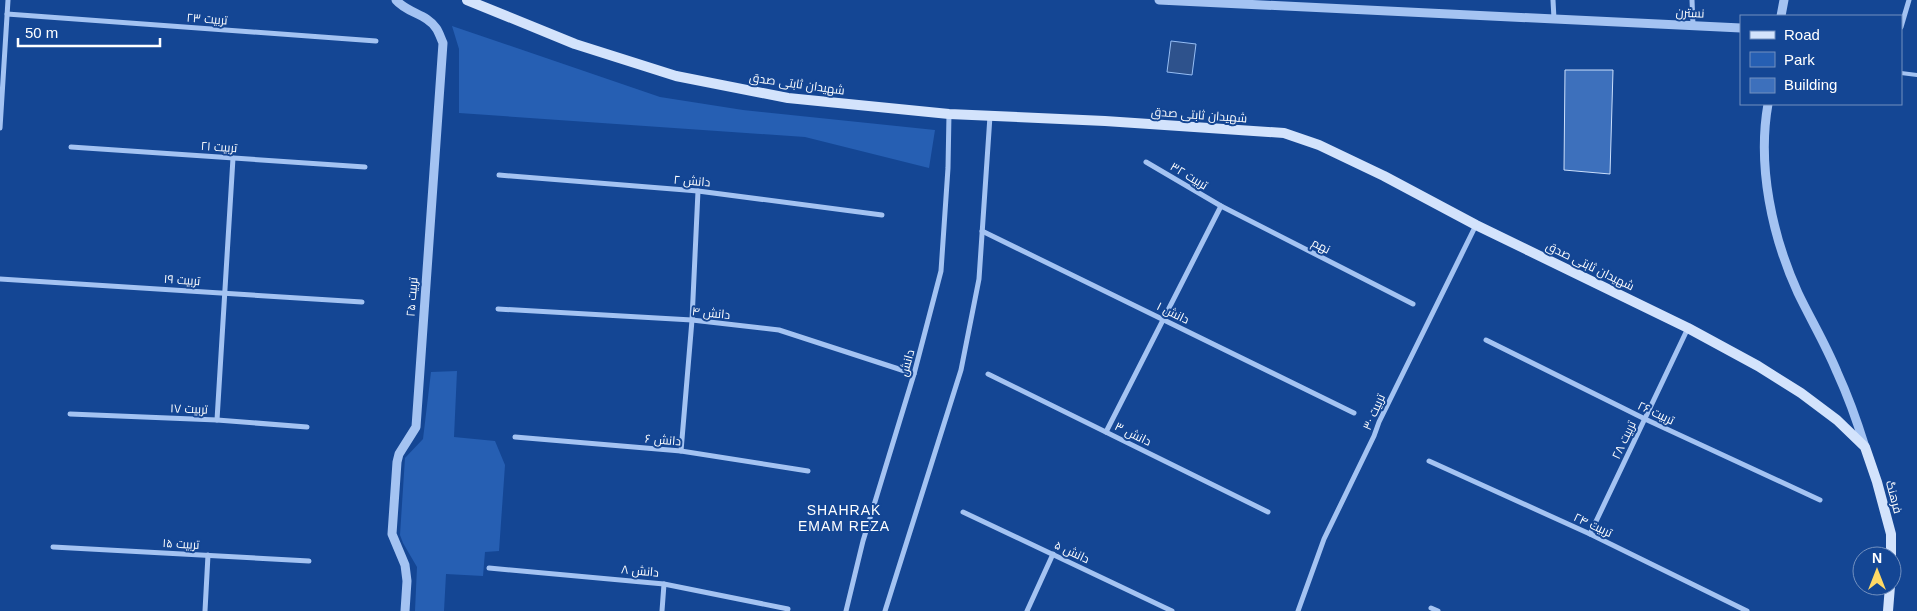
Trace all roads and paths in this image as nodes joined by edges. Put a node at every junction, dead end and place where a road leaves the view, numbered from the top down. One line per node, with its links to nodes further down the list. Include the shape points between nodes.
1 (8, 0): 10 (street)
2 (396, 0): 70 (street, تربیت ۲۵, via 436,27 443,43 416,427 397,462 392,534 407,581)
3 (466, 0): 20 (main road, شهیدان ثابتی صدق, via 575,44 676,76 788,98)
4 (1159, 0): 9 (street, نسترن)
5 (1554, 0): 12 (street)
6 (1692, 0): 14 (street)
7 (1784, 0): 11 (street)
8 (1909, 0): 13 (street)
9 (1287, 4): 12 (street, نسترن)
10 (7, 14): 16 (street, تربیت ۲۳); 22 (street)
11 (1781, 15)
12 (1554, 19): 14 (street, نسترن)
13 (1902, 24)
14 (1693, 25): 15 (street, نسترن)
15 (1740, 28)
16 (376, 40)
17 (1902, 73): 18 (lane)
18 (1917, 75)
19 (1768, 105): 51 (street, via 1764,155 1778,233 1798,292 1837,371)
20 (949, 114): 21 (main road, شهیدان ثابتی صدق); 42 (street, دانش, via 941,271)
21 (990, 116): 31 (main road, شهیدان ثابتی صدق, via 1284,133 1344,156); 32 (street)
22 (0, 128)
23 (71, 147): 24 (street, تربیت ۲۱)
24 (233, 158): 26 (street, تربیت ۲۱); 34 (street)
25 (1146, 162): 29 (street, تربیت ۳۲)
26 (365, 167)
27 (499, 175): 28 (street, دانش ۲)
28 (698, 191): 30 (street, دانش ۲); 38 (street)
29 (1221, 206): 36 (street, نهم); 39 (street)
30 (882, 215)
31 (1476, 225): 40 (main road, شهیدان ثابتی صدق); 76 (street, تربیت ۳۰, via 1324,539)
32 (982, 231): 39 (street, دانش ۱); 73 (street, via 979,279 961,370)
33 (0, 279): 34 (street, تربیت ۱۹)
34 (224, 293): 35 (street, تربیت ۱۹); 47 (street)
35 (362, 302)
36 (1413, 304)
37 (498, 309): 38 (street, دانش ۴)
38 (692, 320): 42 (street, دانش ۴, via 779,330); 52 (street)
39 (1164, 320): 44 (street, دانش ۱); 49 (street)
40 (1688, 328): 46 (street, تربیت ۲۸); 51 (main road, شهیدان ثابتی صدق, via 1801,393 1837,420)
41 (1486, 340): 46 (street, تربیت ۲۶)
42 (914, 374): 72 (street, دانش, via 863,540)
43 (988, 374): 49 (street, دانش ۳)
44 (1354, 413)
45 (70, 414): 47 (street, تربیت ۱۷)
46 (1644, 419): 55 (street, تربیت ۲۶); 58 (street, تربیت ۲۸)
47 (217, 420): 48 (street, تربیت ۱۷)
48 (307, 427)
49 (1106, 432): 57 (street, دانش ۳)
50 (515, 437): 52 (street, دانش ۶)
51 (1865, 447): 59 (main road, فرهنگ, via 1891,534)
52 (681, 451): 54 (street, دانش ۶)
53 (1429, 462): 58 (street, تربیت ۲۴)
54 (808, 471)
55 (1820, 500)
56 (963, 512): 61 (street, دانش ۵)
57 (1268, 512)
58 (1590, 534): 78 (street, تربیت ۲۴)
59 (1891, 546)
60 (53, 547): 62 (street, تربیت ۱۵)
61 (1053, 554): 74 (street); 75 (street, دانش ۵)
62 (208, 555): 63 (street, تربیت ۱۵); 69 (street)
63 (309, 561)
64 (489, 568): 65 (street, دانش ۸)
65 (664, 584): 68 (street, دانش ۸); 71 (street)
66 (1889, 596): 79 (main road)
67 (1431, 608): 77 (street)
68 (788, 610)
69 (205, 611)
70 (405, 611)
71 (662, 611)
72 (846, 611)
73 (886, 611)
74 (1027, 611)
75 (1172, 611)
76 (1298, 611)
77 (1438, 611)
78 (1747, 611)
79 (1888, 611)

